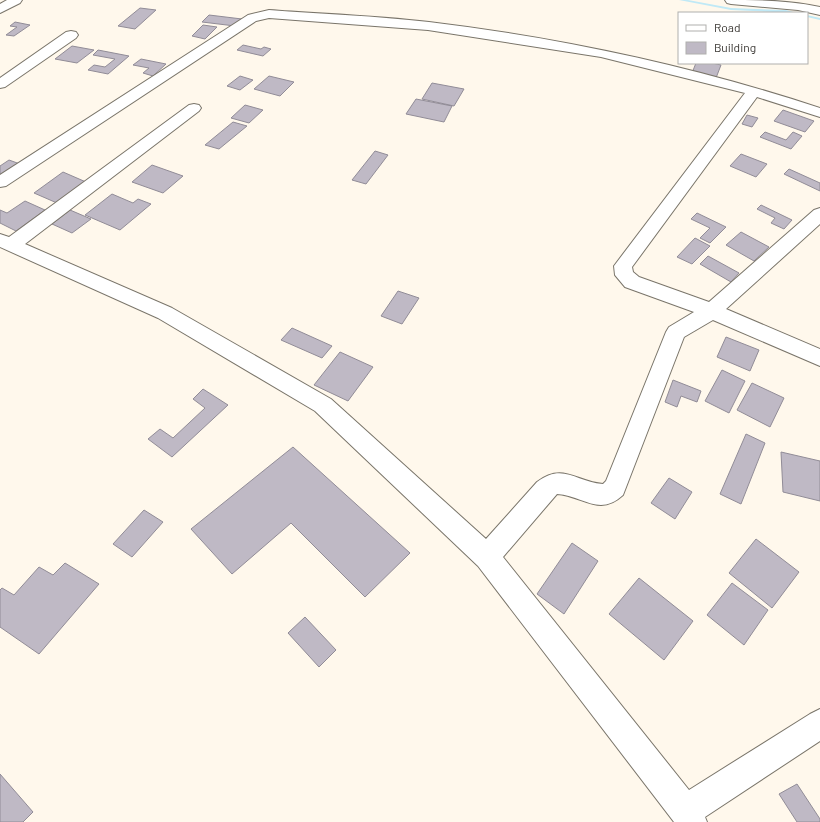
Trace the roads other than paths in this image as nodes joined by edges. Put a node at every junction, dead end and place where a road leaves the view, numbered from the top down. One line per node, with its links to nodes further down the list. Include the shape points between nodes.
1 (16, 0): 3 (street)
2 (731, 0): 4 (street, via 798,6)
3 (0, 9)
4 (820, 11)
5 (71, 35): 6 (street)
6 (0, 84)
7 (754, 91): 9 (street); 10 (street, via 601,53 516,39 428,26 269,14 252,18); 13 (street, via 623,266 624,275 632,282)
8 (194, 108): 12 (street)
9 (820, 113)
10 (0, 182)
11 (820, 214): 13 (street)
12 (6, 243): 15 (street, via 165,313 323,405)
13 (712, 312): 14 (street); 15 (street, via 676,332 615,488 607,495 595,494 567,484 553,483)
14 (820, 358)
15 (487, 557): 17 (street)
16 (820, 724): 17 (street)
17 (688, 816)

